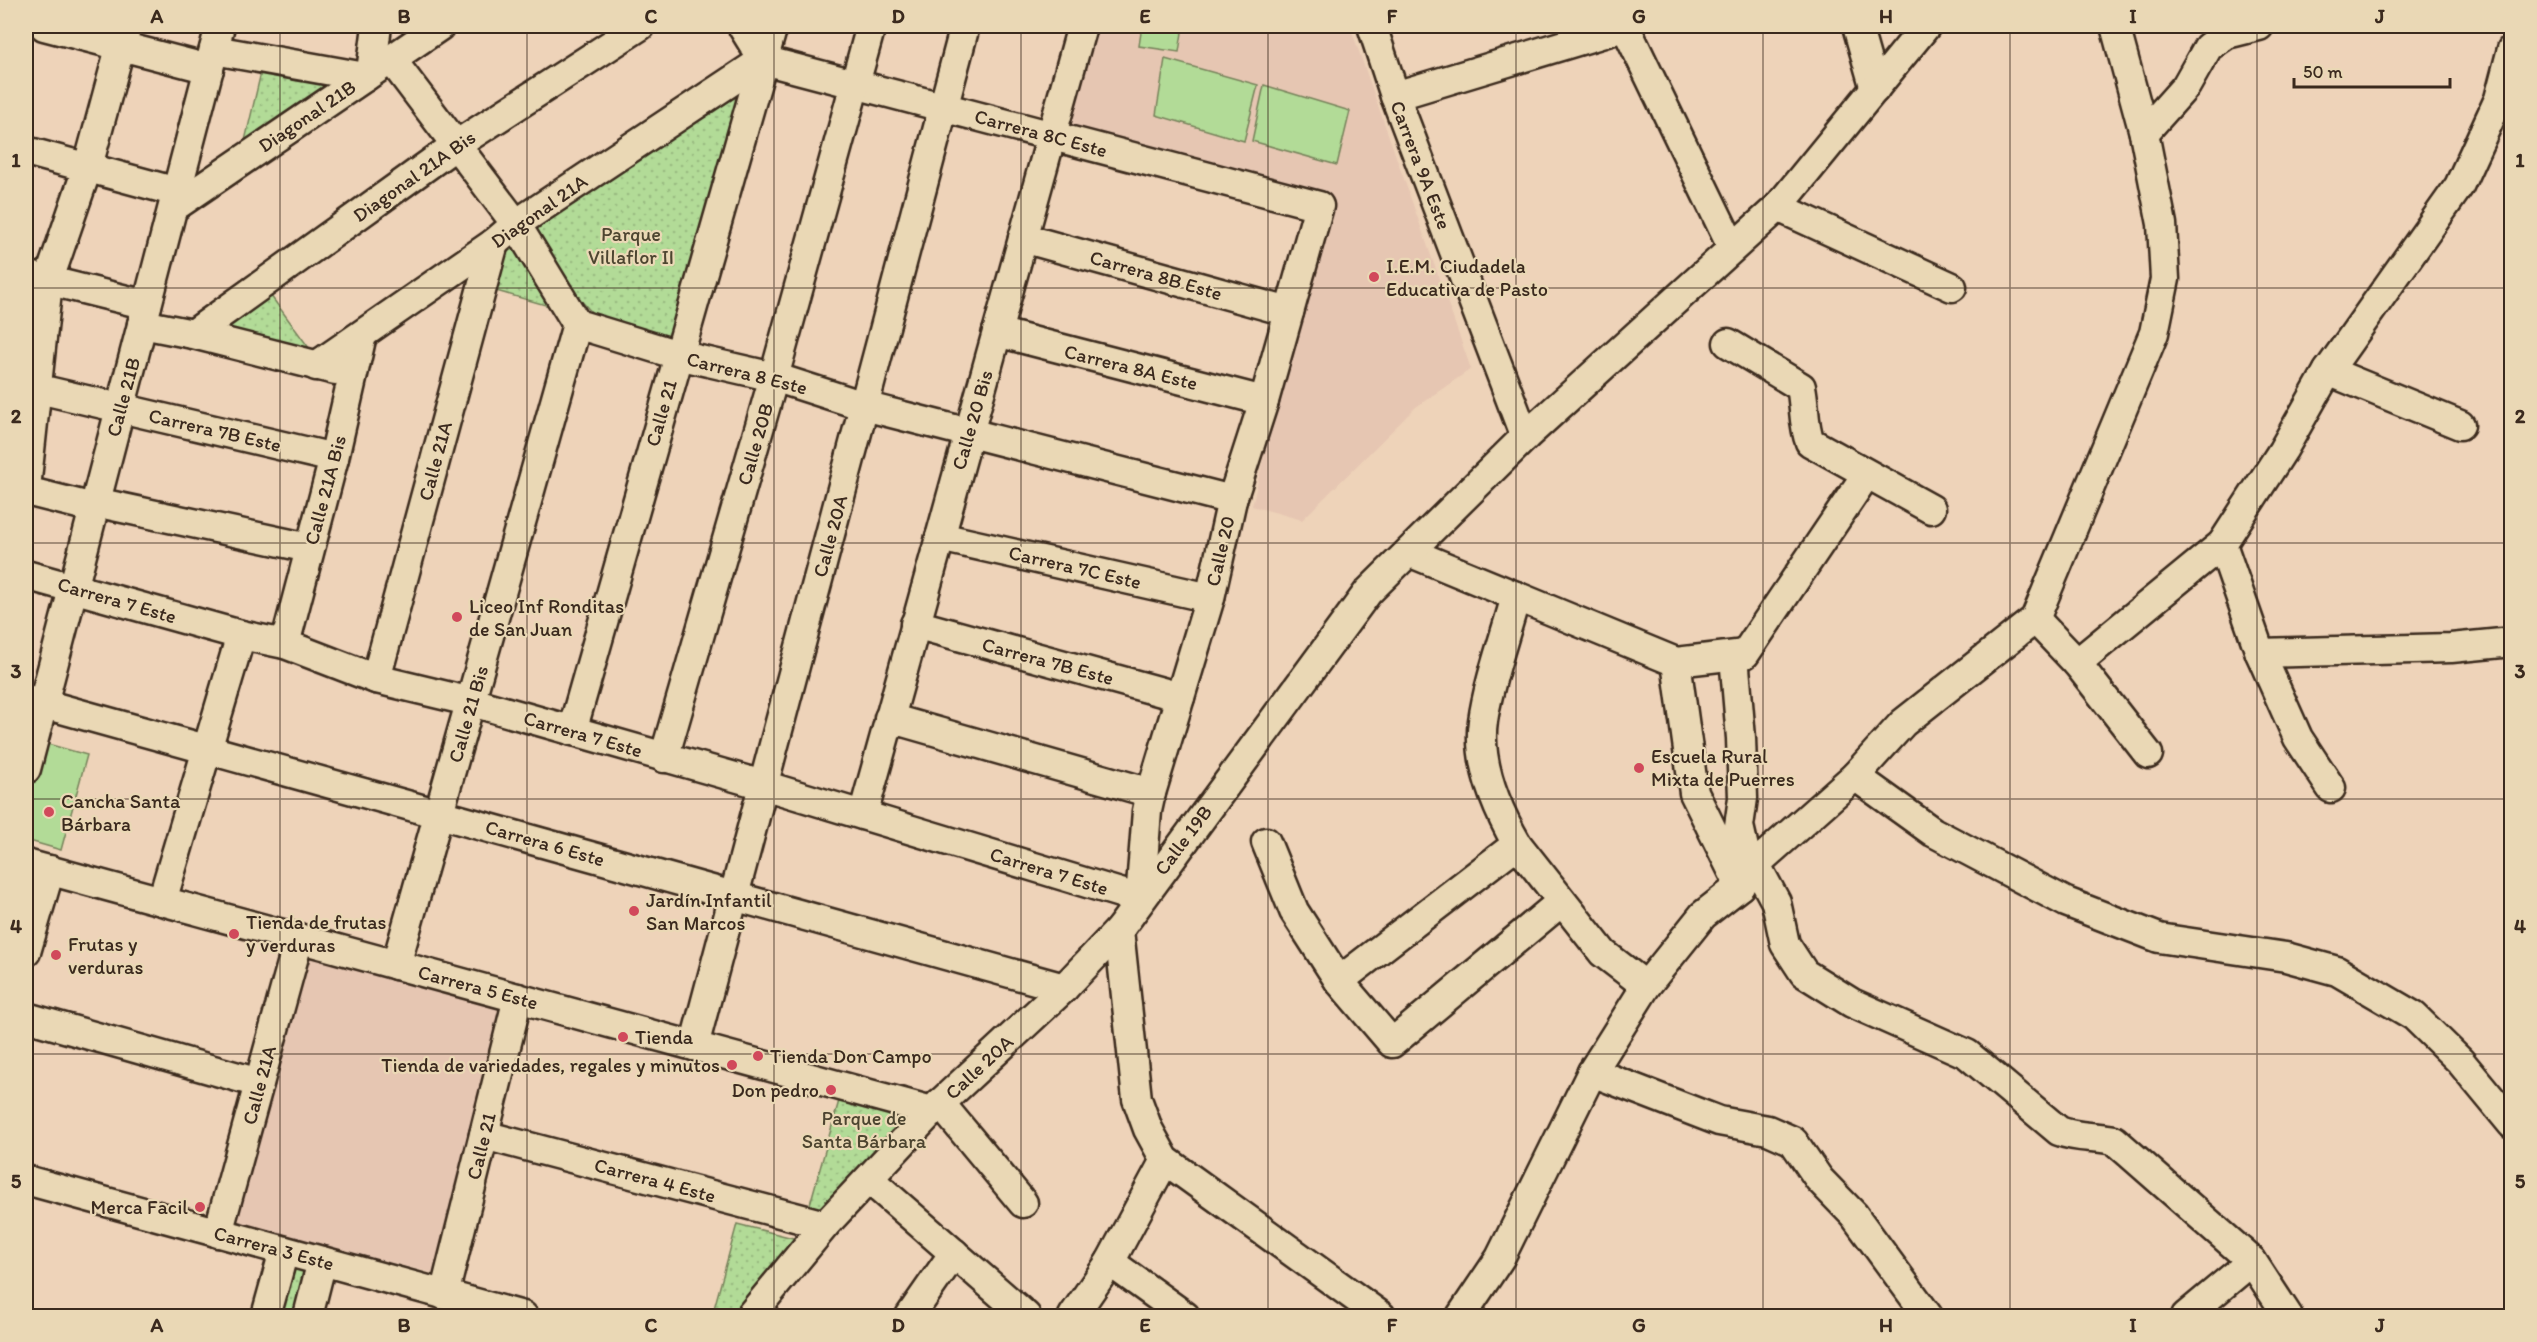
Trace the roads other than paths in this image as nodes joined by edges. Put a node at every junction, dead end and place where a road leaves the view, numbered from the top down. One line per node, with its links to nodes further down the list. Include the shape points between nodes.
1 (44, 26): 16 (street)
2 (377, 26): 20 (street)
3 (440, 26): 20 (street, Diagonal 21B)
4 (640, 26): 27 (street, Diagonal 21A Bis)
5 (742, 26): 19 (street)
6 (773, 26): 19 (street, Calle 21)
7 (871, 26): 21 (street, Calle 20B)
8 (965, 26): 24 (street, Calle 20A)
9 (1082, 26): 26 (street, Calle 20 Bis)
10 (1372, 26): 23 (street, Carrera 9A Este)
11 (1626, 26): 23 (street); 36 (street)
12 (1857, 26): 22 (street)
13 (1926, 26): 22 (street, Calle 19B)
14 (2115, 26): 25 (street)
15 (2259, 26): 25 (street, via 2227,34 2208,46 2186,86)
16 (124, 35): 17 (street); 29 (street)
17 (214, 48): 20 (street); 30 (street, Calle 21B)
18 (2511, 49): 48 (street, via 2499,99 2458,186)
19 (763, 60): 21 (street, Carrera 8C Este); 33 (street, Diagonal 21A); 46 (street, Calle 21)
20 (376, 70): 27 (street); 30 (street, Diagonal 21B)
21 (856, 84): 24 (street, Carrera 8C Este); 50 (street, Calle 20B)
22 (1875, 89): 32 (street, Calle 19B)
23 (1395, 96): 57 (street, Carrera 9A Este)
24 (944, 107): 26 (street, Carrera 8C Este); 53 (street, Calle 20A)
25 (2144, 134): 72 (street, via 2162,224 2165,279 2154,333)
26 (1051, 136): 31 (street, Carrera 8C Este); 34 (street, Calle 20 Bis)
27 (456, 145): 33 (street); 43 (street, Diagonal 21A Bis)
28 (26, 151): 29 (street)
29 (88, 166): 30 (street); 37 (street)
30 (176, 200): 40 (street, Calle 21B)
31 (1319, 206): 39 (street, Calle 20)
32 (1778, 207): 36 (street, Calle 19B); 38 (street)
33 (516, 224): 35 (street, Diagonal 21A); 41 (street)
34 (1023, 238): 39 (street, Carrera 8B Este); 42 (street, Calle 20 Bis)
35 (494, 243): 44 (street, Diagonal 21A); 81 (street, Calle 21A)
36 (1732, 247): 57 (street, Calle 19B)
37 (37, 279): 40 (street); 51 (street)
38 (1952, 288)
39 (1289, 312): 52 (street, Calle 20)
40 (145, 315): 43 (street); 54 (street, Calle 21B)
41 (577, 324): 46 (street, Carrera 8 Este); 84 (street, Calle 21 Bis)
42 (997, 332): 52 (street, Carrera 8A Este); 56 (street, Calle 20 Bis)
43 (193, 334): 47 (street)
44 (362, 335): 47 (street, Diagonal 21A); 49 (street, Calle 21A Bis)
45 (1728, 343): 59 (street, via 1801,387 1810,442)
46 (678, 355): 50 (street, Carrera 8 Este); 86 (street, Calle 21)
47 (316, 366): 49 (street)
48 (2328, 370): 55 (street); 65 (street, via 2283,450)
49 (354, 374): 58 (street, Calle 21A Bis)
50 (774, 377): 53 (street, Carrera 8 Este); 89 (street, Calle 20B)
51 (31, 387): 54 (street, Carrera 7B Este); 60 (street)
52 (1264, 401): 61 (street, Calle 20)
53 (864, 406): 56 (street, Carrera 8 Este); 92 (street, Calle 20A)
54 (120, 408): 58 (street, Carrera 7B Este); 62 (street, Calle 21B)
55 (2460, 425)
56 (969, 432): 61 (street, Carrera 8 Este); 64 (street, Calle 20 Bis)
57 (1526, 437): 67 (street, Calle 19B)
58 (334, 458): 66 (street, Calle 21A Bis)
59 (1866, 475): 63 (street); 78 (street, via 1745,654)
60 (26, 490): 62 (street)
61 (1232, 500): 71 (street, Calle 20)
62 (95, 505): 66 (street); 69 (street, Calle 21B)
63 (1931, 509)
64 (940, 537): 71 (street, Carrera 7C Este); 73 (street, Calle 20 Bis)
65 (2222, 544): 77 (street); 80 (street)
66 (309, 548): 76 (street, Calle 21A Bis)
67 (1409, 552): 70 (street); 102 (street, Calle 19B, via 1368,592)
68 (26, 575): 69 (street, Carrera 7 Este)
69 (73, 588): 74 (street, Carrera 7 Este); 83 (street, Calle 21B)
70 (1516, 596): 79 (street); 98 (street, via 1482,722 1485,765)
71 (1210, 598): 82 (street, Calle 20)
72 (2035, 619): 80 (street); 91 (street, via 1903,723)
73 (915, 624): 82 (street, Carrera 7B Este); 85 (street, Calle 20 Bis)
74 (241, 635): 76 (street, Carrera 7 Este); 87 (street)
75 (2511, 642): 77 (street, via 2451,648)
76 (285, 644): 81 (street, Carrera 7 Este)
77 (2259, 653): 93 (street, via 2298,738)
78 (1734, 656): 79 (street); 100 (street, via 1743,798 1739,826)
79 (1676, 662): 100 (street, via 1694,793)
80 (2077, 663): 88 (street)
81 (376, 679): 84 (street, Carrera 7 Este)
82 (1180, 697): 94 (street, Calle 20)
83 (34, 701): 87 (street, Carrera 6 Este); 90 (street, Calle 21B)
84 (472, 702): 86 (street, Carrera 7 Este); 95 (street, Calle 21 Bis)
85 (890, 718): 94 (street); 96 (street, Calle 20 Bis)
86 (572, 731): 89 (street, Carrera 7 Este)
87 (206, 748): 95 (street, Carrera 6 Este); 103 (street)
88 (2148, 754)
89 (664, 758): 92 (street, Carrera 7 Este)
90 (26, 769)
91 (1855, 776): 100 (street); 118 (street, via 1933,832 2066,902 2159,938 2286,957 2337,971 2414,1016 2460,1061)
92 (763, 785): 96 (street, Carrera 7 Este); 101 (street, Calle 20A)
93 (2331, 788)
94 (1151, 793): 102 (street, Calle 20)
95 (439, 813): 101 (street, Carrera 6 Este); 108 (street, Calle 21 Bis)
96 (863, 815): 102 (street, Carrera 7 Este)
97 (1266, 842): 109 (street, via 1294,911)
98 (1517, 844): 104 (street); 109 (street)
99 (38, 867): 103 (street, Carrera 5 Este); 107 (street)
100 (1748, 873): 110 (street, via 1703,915); 128 (street, via 1776,903 1785,944 1804,973 1852,1004 1967,1054 2059,1131 2114,1140)
101 (734, 896): 111 (street, Carrera 6 Este); 114 (street, Calle 20A)
102 (1140, 899): 105 (street, Calle 19B)
103 (162, 901): 106 (street, Carrera 5 Este)
104 (1561, 902): 109 (street, via 1392,1043); 110 (street, via 1603,952)
105 (1119, 930): 111 (street, Calle 20A); 120 (street, via 1137,1099)
106 (299, 938): 108 (street, Carrera 5 Este); 116 (street, Calle 21A)
107 (26, 952)
108 (396, 965): 112 (street, Carrera 5 Este)
109 (1339, 981)
110 (1646, 986): 115 (street)
111 (1064, 988): 117 (street, Calle 20A)
112 (518, 998): 114 (street, Carrera 5 Este); 119 (street, Calle 21)
113 (26, 1017): 116 (street)
114 (694, 1046): 117 (street, Carrera 5 Este)
115 (1592, 1072): 141 (street, via 1500,1257); 142 (street, via 1719,1121 1768,1130 1793,1141 1819,1179 1854,1215)
116 (259, 1083): 125 (street, Calle 21A)
117 (936, 1107): 122 (street, Calle 20A); 123 (street)
118 (2511, 1125)
119 (484, 1135): 124 (street, Carrera 4 Este); 131 (street, Calle 21)
120 (1165, 1160): 130 (street); 140 (street)
121 (26, 1180): 125 (street, Carrera 3 Este)
122 (870, 1180): 124 (street, Calle 20A); 127 (street)
123 (1023, 1203)
124 (825, 1225): 135 (street, Calle 20A)
125 (218, 1233): 126 (street, Carrera 3 Este)
126 (284, 1251): 129 (street, Carrera 3 Este); 132 (street)
127 (954, 1253): 136 (street); 137 (street)
128 (2252, 1261): 143 (street); 144 (street)
129 (322, 1262): 131 (street, Carrera 3 Este); 133 (street)
130 (1110, 1262): 138 (street); 139 (street)
131 (444, 1295): 134 (street, Carrera 3 Este)
132 (266, 1317)
133 (308, 1317)
134 (523, 1317)
135 (750, 1317)
136 (910, 1317)
137 (1026, 1317)
138 (1072, 1317)
139 (1185, 1317)
140 (1381, 1317)
141 (1461, 1317)
142 (1928, 1317)
143 (2186, 1317)
144 (2288, 1317)

